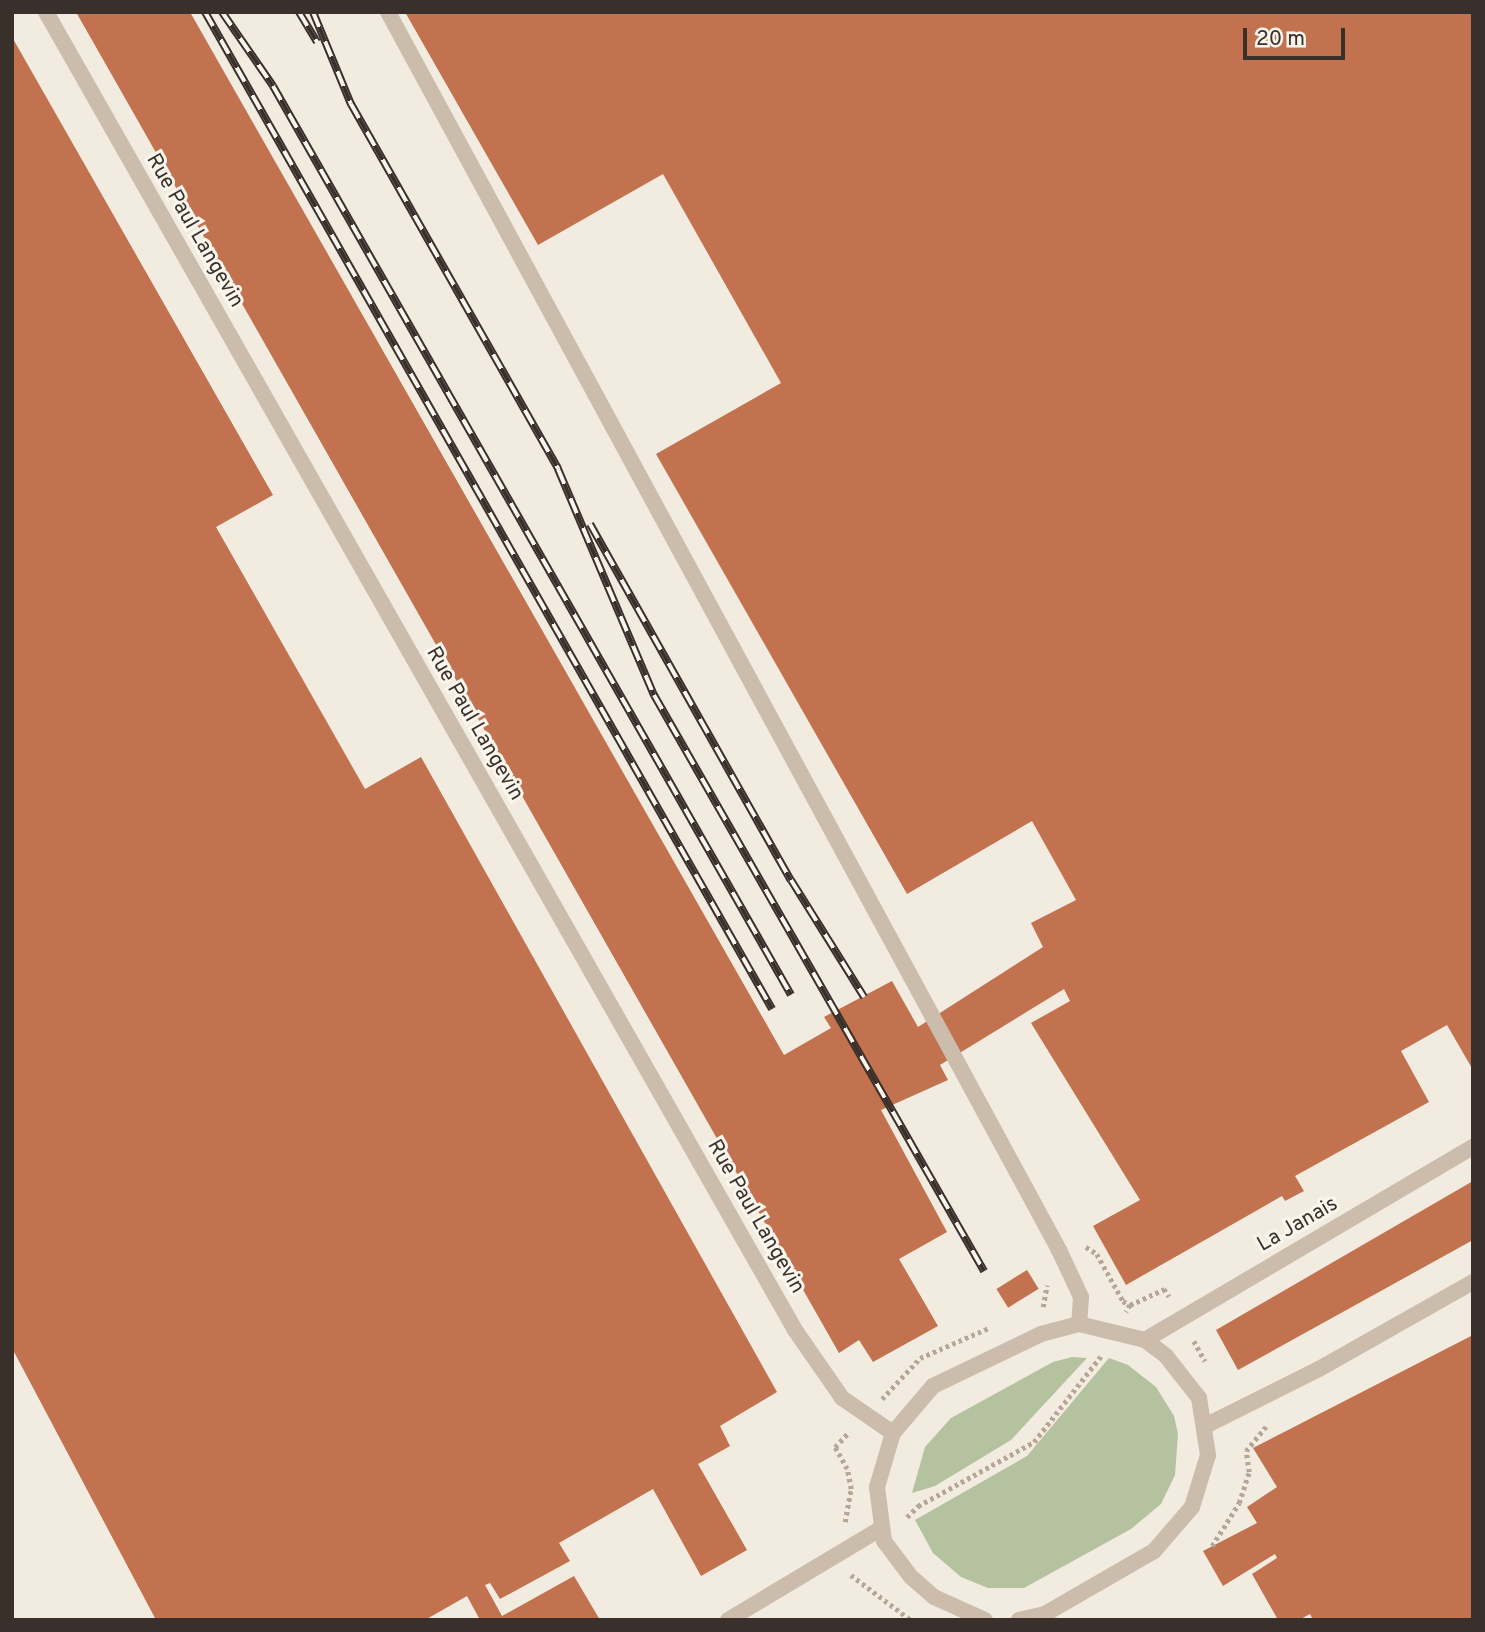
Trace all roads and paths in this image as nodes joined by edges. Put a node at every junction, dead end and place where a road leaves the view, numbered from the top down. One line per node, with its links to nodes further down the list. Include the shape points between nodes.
1 (46, 12): 10 (lane, Rue Paul Langevin, via 795,1330 842,1398)
2 (388, 12): 4 (lane)
3 (1473, 1147): 8 (lane, La Janais)
4 (1059, 1250): 6 (lane, via 1081,1297); 7 (path, via 1083,1240 1097,1254 1130,1306)
5 (1473, 1282): 9 (lane, via 1319,1369)
6 (1079, 1324): 7 (lane); 10 (lane, via 1041,1334 951,1376 912,1406)
7 (1116, 1329): 8 (lane); 11 (path, via 1034,1441 918,1506)
8 (1145, 1340): 9 (lane, via 1166,1356 1199,1398)
9 (1205, 1426): 15 (lane, via 1208,1455 1201,1486 1178,1527 1154,1551 1045,1614)
10 (894, 1433): 11 (lane, via 877,1487)
11 (882, 1535): 12 (path); 13 (lane); 14 (lane, via 911,1577 934,1597)
12 (852, 1576)
13 (728, 1620)
14 (985, 1620)
15 (1018, 1620)

